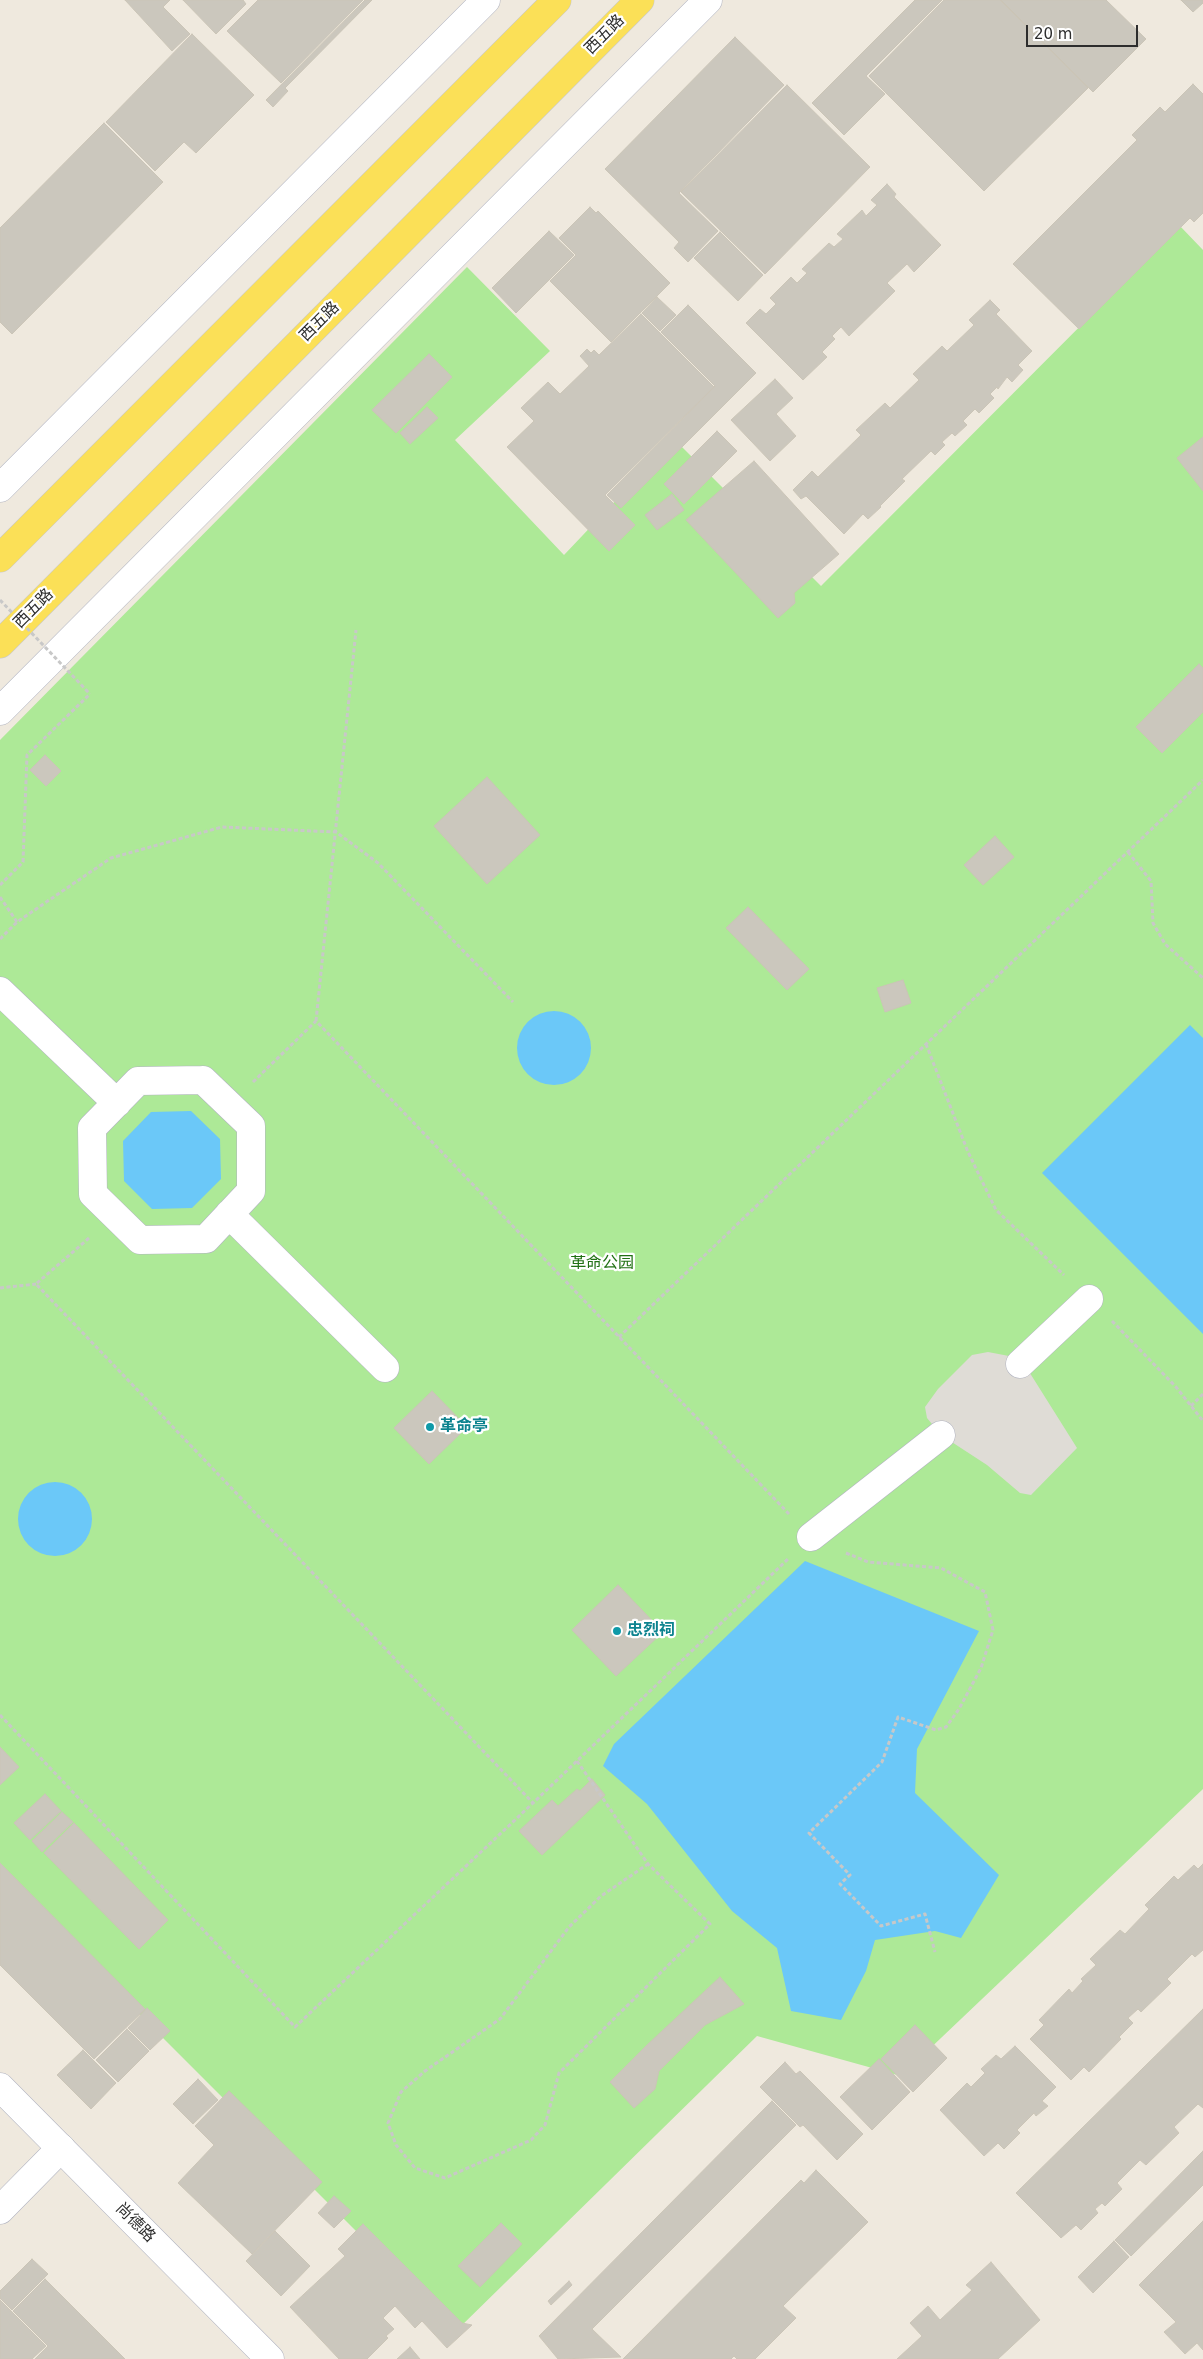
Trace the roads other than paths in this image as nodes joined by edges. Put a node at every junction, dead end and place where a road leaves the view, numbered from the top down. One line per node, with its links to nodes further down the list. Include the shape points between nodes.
1 (486, 0): 5 (street)
2 (557, 0): 6 (main road)
3 (640, 0): 7 (main road, 西五路)
4 (708, 0): 8 (street)
5 (0, 488)
6 (0, 558)
7 (0, 644)
8 (0, 711)
9 (0, 991): 10 (street)
10 (117, 1103): 11 (street, via 138,1081 203,1080 251,1126 251,1191); 11 (street, via 92,1128 93,1194 140,1240 206,1239)
11 (229, 1214): 14 (street)
12 (1089, 1299): 13 (street)
13 (1020, 1364)
14 (385, 1368)
15 (940, 1435): 16 (street)
16 (811, 1537)
17 (0, 2087): 18 (street, 尚德路)
18 (61, 2148): 19 (street); 20 (street, 尚德路)
19 (0, 2210)
20 (270, 2359)

